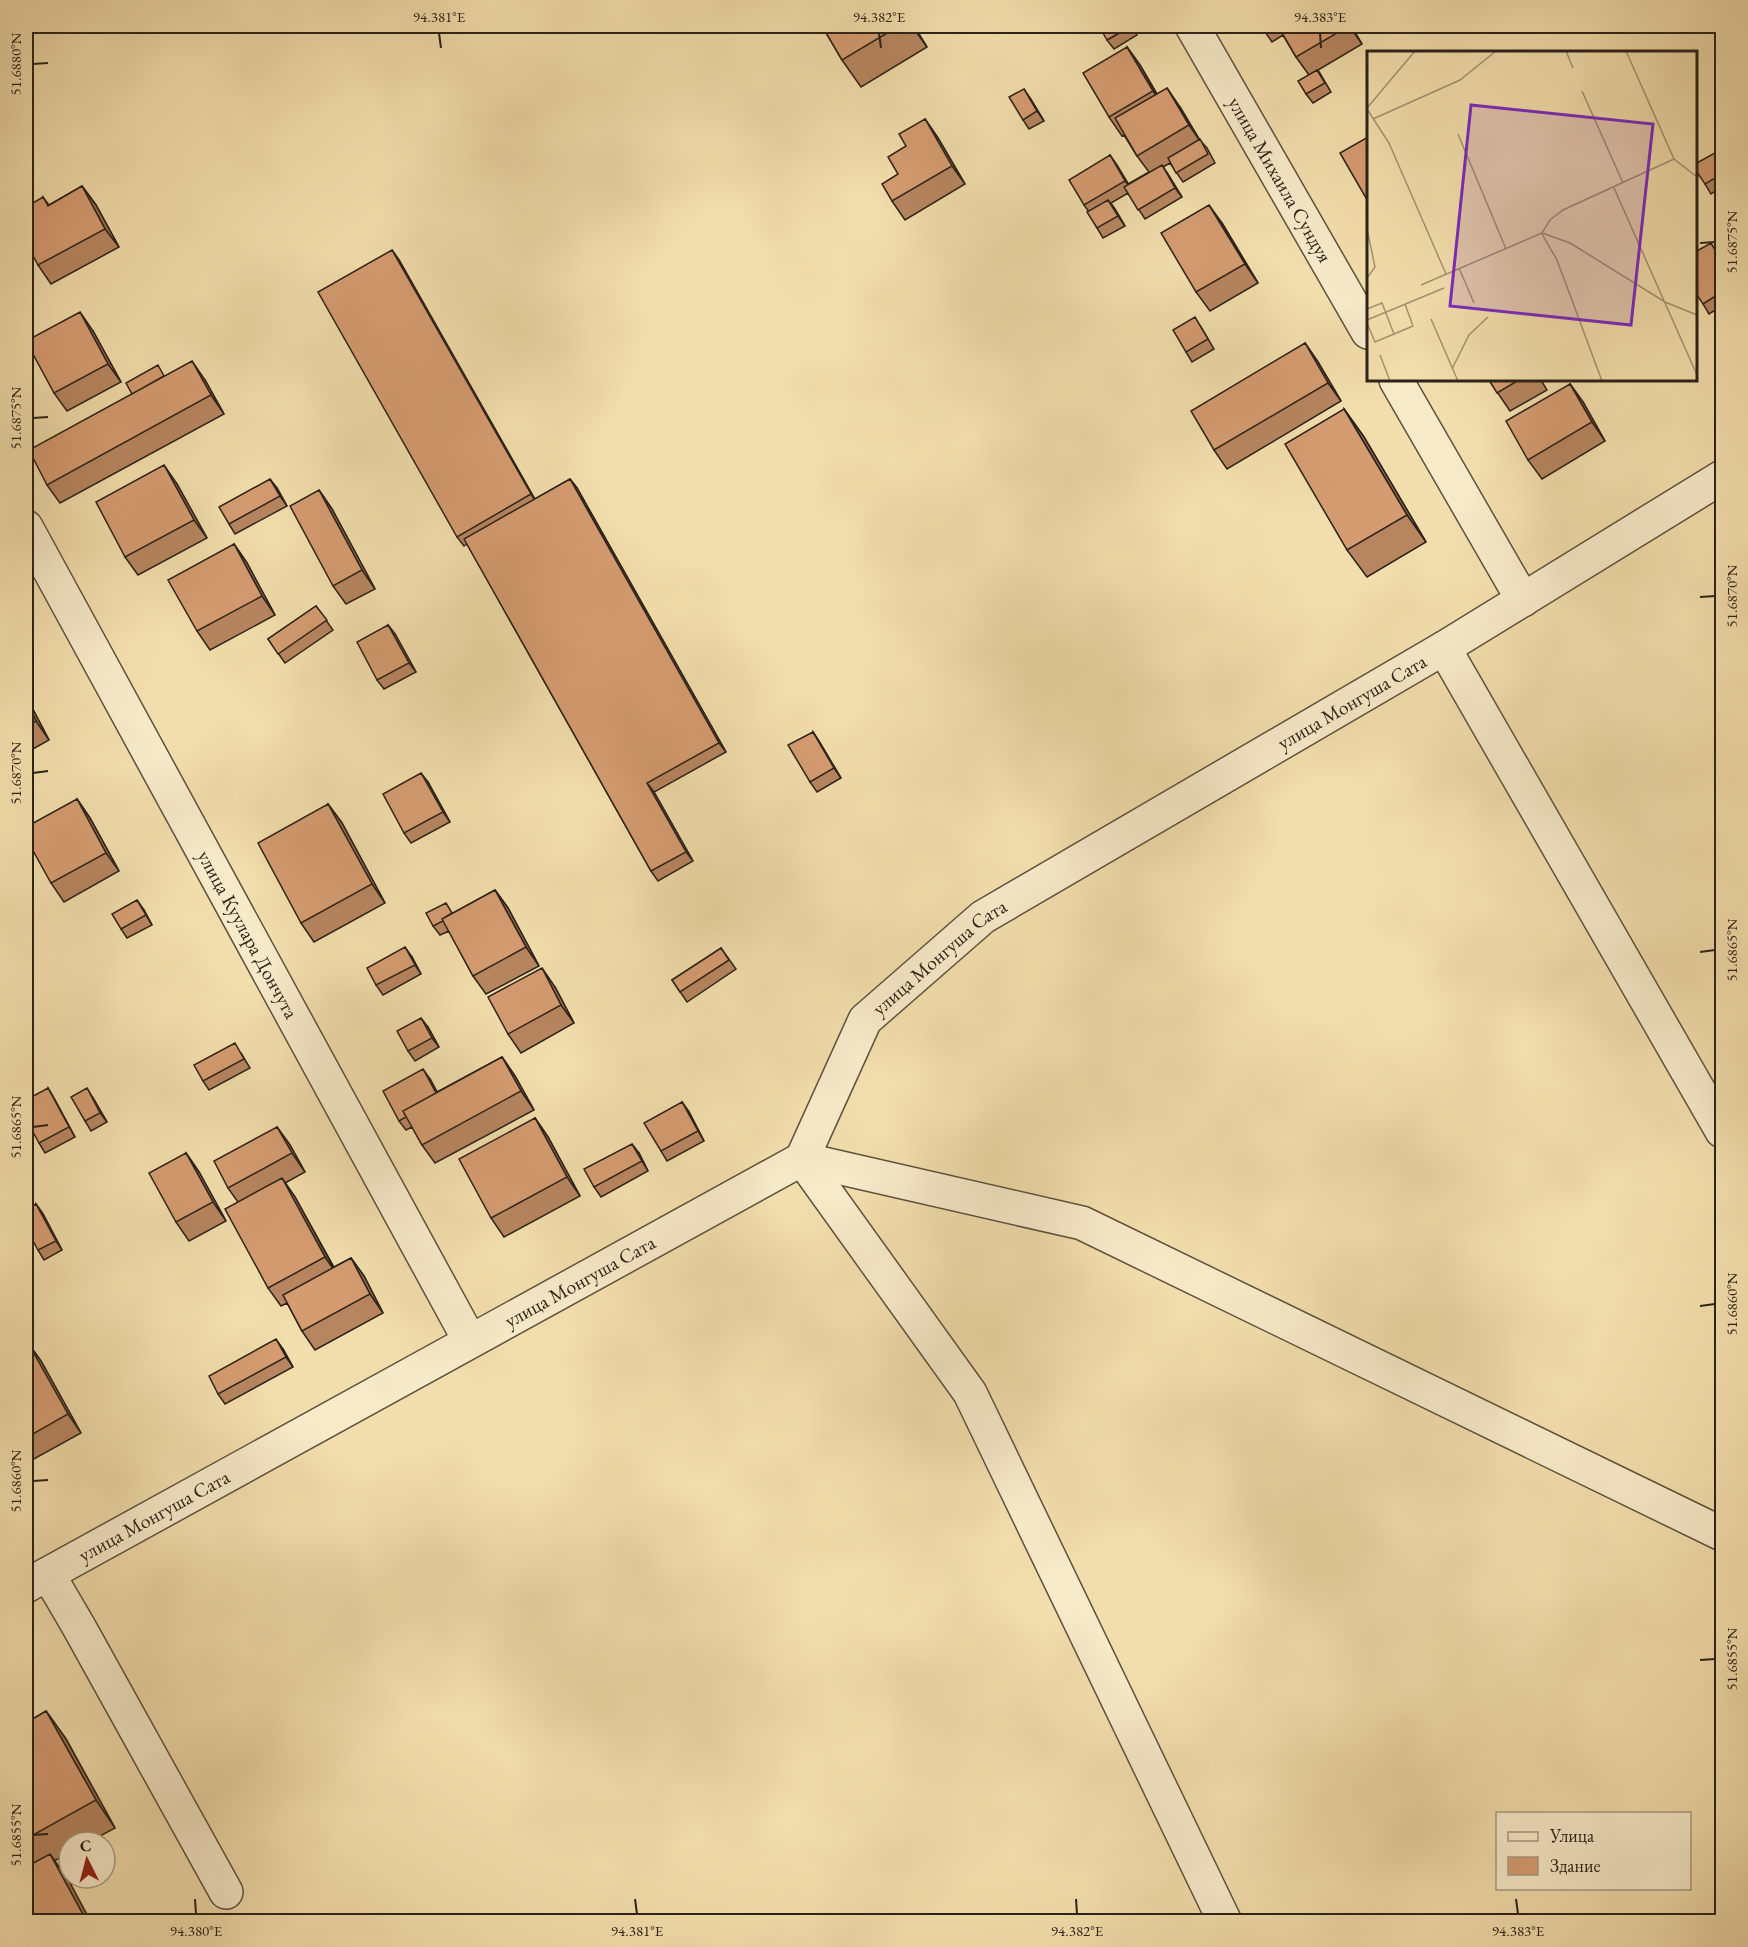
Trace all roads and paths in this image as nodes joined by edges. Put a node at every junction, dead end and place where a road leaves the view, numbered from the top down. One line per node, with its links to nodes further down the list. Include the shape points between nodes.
1 (1192, 26): 2 (street, улица Михаила Сундуя)
2 (1367, 330)
3 (1397, 381): 6 (street)
4 (1722, 477): 6 (street, улица Монгуша Сата)
5 (26, 527): 10 (street, улица Куулара Дончута)
6 (1523, 600): 7 (street, улица Монгуша Сата)
7 (1444, 648): 8 (street); 9 (street, улица Монгуша Сата, via 983,917 865,1020)
8 (1722, 1131)
9 (802, 1159): 10 (street, улица Монгуша Сата); 11 (street, via 1082,1223); 14 (street, via 970,1393)
10 (470, 1341): 12 (street, улица Монгуша Сата)
11 (1722, 1534)
12 (37, 1580): 13 (street, via 79,1627)
13 (226, 1892)
14 (1225, 1922)

